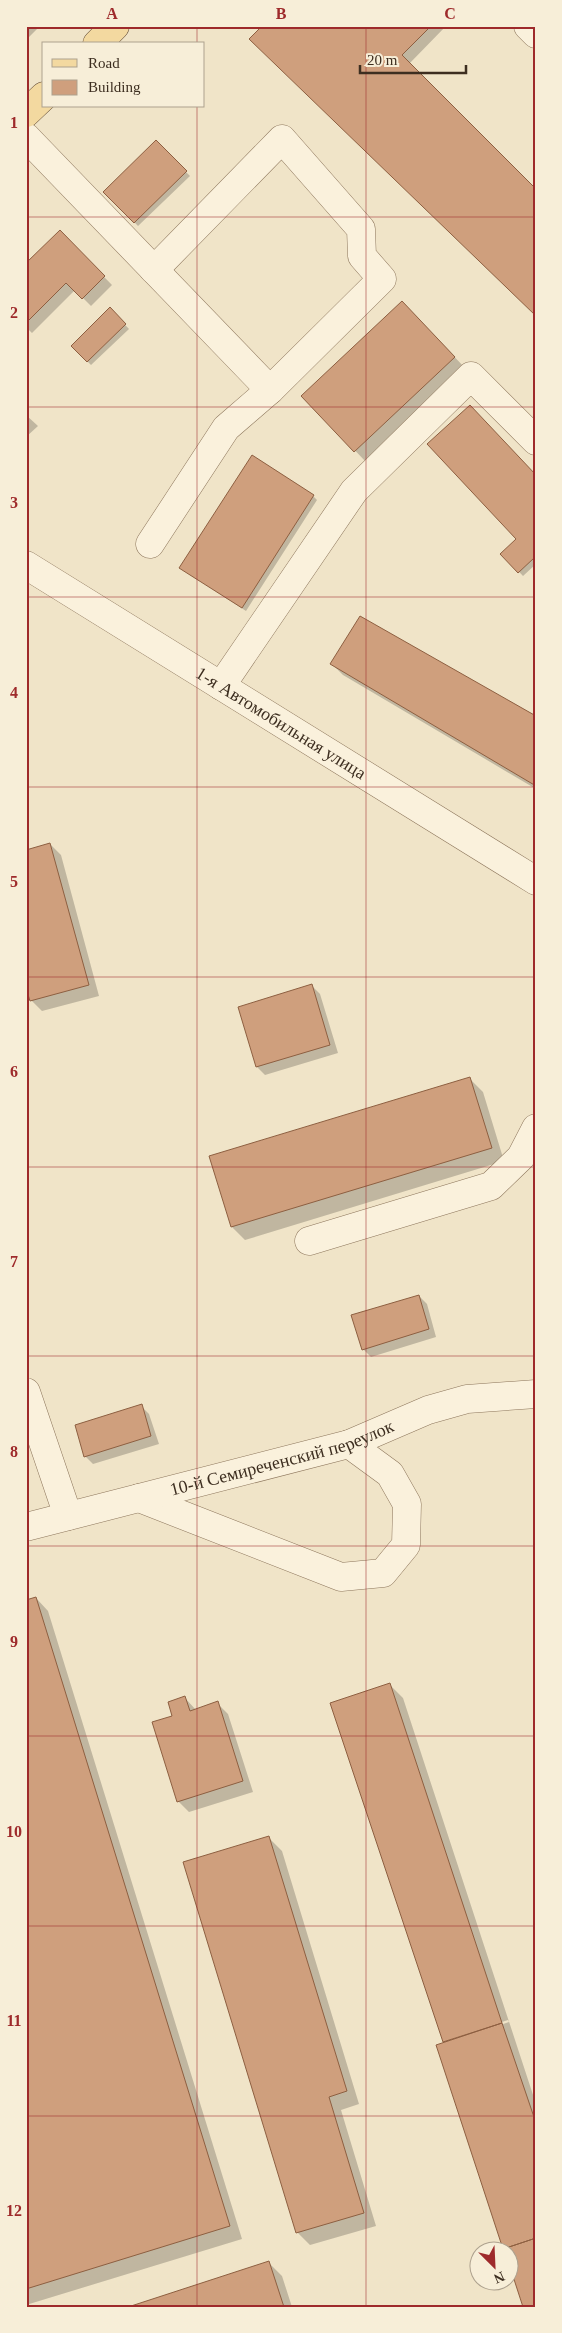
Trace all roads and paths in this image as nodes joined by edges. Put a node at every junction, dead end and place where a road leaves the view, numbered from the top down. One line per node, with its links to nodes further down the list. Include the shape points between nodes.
1 (115, 26): 4 (main road)
2 (528, 26): 3 (street)
3 (536, 34)
4 (99, 42)
5 (42, 98): 6 (main road)
6 (26, 114)
7 (26, 137): 8 (street)
8 (154, 270): 9 (street); 9 (street, via 282,139 361,228 362,256 382,279)
9 (270, 390): 11 (street, via 226,428)
10 (536, 441): 13 (street, via 471,376 354,491)
11 (150, 544)
12 (26, 565): 13 (street, 1-я Автомобильная улица)
13 (221, 686): 14 (street, 1-я Автомобильная улица)
14 (536, 881)
15 (536, 1128): 16 (street, via 521,1157 491,1186)
16 (309, 1241)
17 (26, 1392): 21 (street)
18 (536, 1394): 19 (street, 10-й Семиреченский переулок, via 467,1399 428,1410)
19 (349, 1444): 20 (street, 10-й Семиреченский переулок); 20 (street, via 390,1474 407,1504 406,1545 383,1573 341,1577)
20 (139, 1498): 21 (street, 10-й Семиреченский переулок)
21 (68, 1516): 22 (street, 10-й Семиреченский переулок)
22 (26, 1527)

